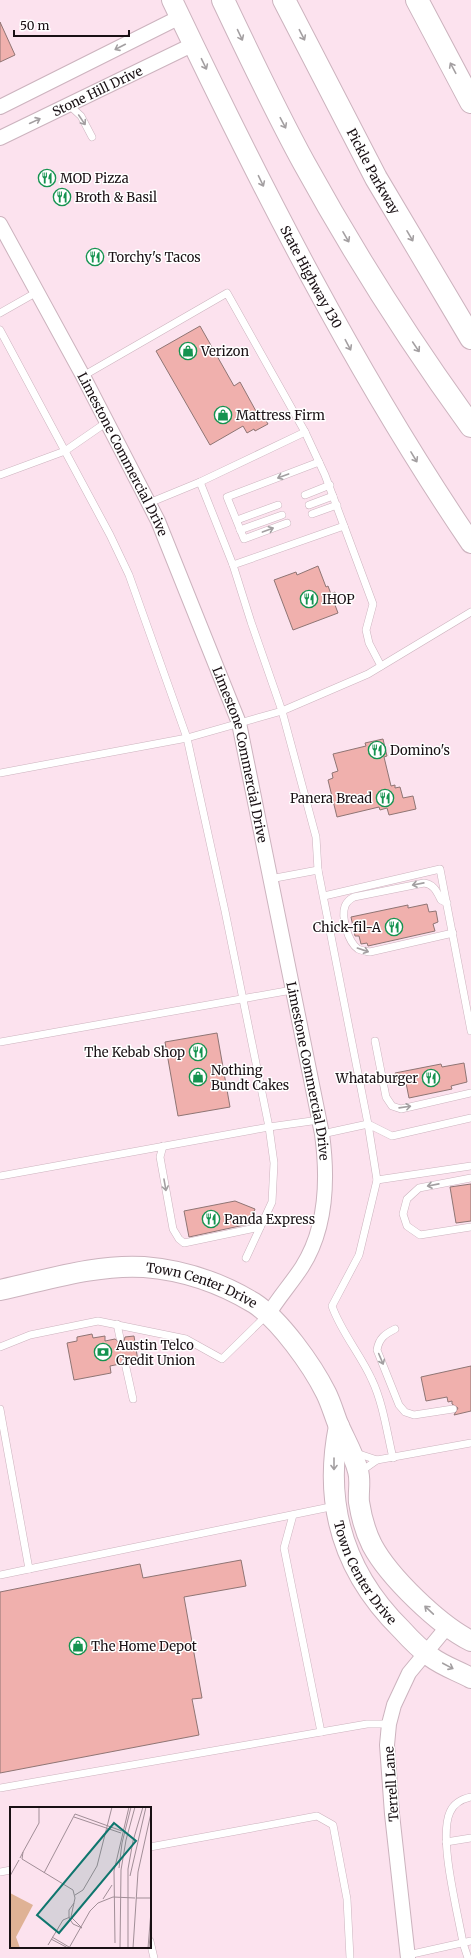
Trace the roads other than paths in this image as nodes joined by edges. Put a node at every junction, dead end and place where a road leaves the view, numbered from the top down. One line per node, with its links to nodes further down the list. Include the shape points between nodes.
1 (223, 0): 18 (highway, one-way to 18, via 283,122 349,242 394,314)
2 (284, 0): 15 (highway, Pickle Parkway, one-way to 15, via 376,178)
3 (418, 0): 6 (highway, one-way to 3)
4 (176, 8): 5 (street, State Highway 130); 8 (street, one-way to 8)
5 (194, 44): 7 (street, Stone Hill Drive); 37 (street, State Highway 130, one-way to 37, via 279,217 366,377 425,475)
6 (471, 102)
7 (69, 105): 9 (lane, one-way to 9, via 81,116); 10 (street, Stone Hill Drive, one-way to 7)
8 (0, 107)
9 (92, 137)
10 (0, 138)
11 (0, 224): 12 (street, Limestone Commercial Drive)
12 (37, 292): 13 (lane); 16 (street, Limestone Commercial Drive)
13 (0, 313)
14 (0, 330): 20 (lane)
15 (471, 338)
16 (83, 376): 17 (street, Limestone Commercial Drive); 19 (lane, via 227,293)
17 (107, 422): 20 (lane); 27 (street, Limestone Commercial Drive)
18 (471, 426)
19 (305, 432): 21 (lane); 23 (lane)
20 (65, 451): 22 (lane); 43 (lane, via 129,575)
21 (319, 462): 24 (lane); 33 (lane, one-way to 33, via 227,497)
22 (0, 475)
23 (200, 482): 27 (lane); 38 (lane)
24 (330, 485): 25 (lane); 26 (lane)
25 (305, 495)
26 (333, 496): 29 (lane); 30 (lane)
27 (149, 503): 42 (street, Limestone Commercial Drive)
28 (278, 505): 33 (lane)
29 (309, 505)
30 (337, 505): 32 (lane); 35 (lane)
31 (282, 514): 36 (lane)
32 (312, 514)
33 (236, 520): 36 (lane)
34 (287, 523): 36 (lane, one-way to 34, via 244,539)
35 (344, 526): 38 (lane); 40 (lane, via 373,604 366,630 369,643)
36 (240, 530)
37 (471, 544)
38 (233, 565): 41 (lane)
39 (471, 612): 40 (lane)
40 (381, 666): 41 (lane)
41 (282, 711): 42 (lane); 45 (lane, via 316,837)
42 (239, 723): 43 (lane); 46 (street, Limestone Commercial Drive)
43 (187, 738): 44 (lane); 51 (lane)
44 (0, 773)
45 (318, 870): 46 (lane); 47 (lane)
46 (270, 879): 50 (street, Limestone Commercial Drive)
47 (324, 896): 48 (lane, via 440,869); 58 (lane)
48 (447, 903): 49 (lane); 49 (lane, one-way to 49, via 441,900 437,890 424,883 354,897 344,907 345,921 351,942 358,950 370,952)
49 (453, 933): 52 (lane)
50 (292, 990): 51 (lane); 57 (street, Limestone Commercial Drive)
51 (243, 998): 53 (lane); 59 (lane)
52 (471, 1031)
53 (0, 1042)
54 (375, 1042): 55 (lane, one-way to 55, via 386,1096 392,1106 401,1109)
55 (471, 1092)
56 (471, 1118): 58 (lane, via 392,1136)
57 (318, 1120): 59 (lane); 60 (street, Limestone Commercial Drive)
58 (368, 1124): 60 (lane); 65 (lane)
59 (269, 1127): 61 (lane); 66 (lane, via 274,1163 272,1202)
60 (322, 1134): 70 (street, Limestone Commercial Drive, via 326,1164 325,1197 316,1237 302,1266)
61 (163, 1146): 63 (lane); 66 (lane, one-way to 66, via 160,1157 173,1230 179,1239 184,1242)
62 (471, 1166): 65 (lane)
63 (0, 1176)
64 (471, 1178): 67 (lane, one-way to 67, via 419,1188 407,1199 403,1214 408,1226 420,1235)
65 (377, 1180): 82 (lane, via 359,1255 332,1306 336,1318 373,1381)
66 (260, 1227): 68 (lane)
67 (471, 1227)
68 (246, 1258)
69 (0, 1290): 70 (street, Town Center Drive, via 94,1269 144,1267 192,1274 254,1303)
70 (268, 1315): 71 (lane, via 222,1359 186,1339); 79 (street, Town Center Drive, via 302,1353 326,1393)
71 (117, 1324): 73 (lane); 74 (lane, via 98,1321 30,1335)
72 (395, 1329): 78 (lane, one-way to 78, via 384,1334 377,1350 399,1405 405,1412 414,1415)
73 (120, 1338)
74 (0, 1347)
75 (125, 1363): 76 (lane)
76 (133, 1399)
77 (0, 1408): 88 (lane)
78 (453, 1409)
79 (339, 1426): 81 (street, Town Center Drive); 86 (street, Town Center Drive, one-way to 86, via 334,1451)
80 (471, 1443): 82 (lane)
81 (351, 1452): 83 (lane); 84 (street, Town Center Drive)
82 (393, 1458): 83 (lane)
83 (377, 1460): 84 (lane)
84 (359, 1473): 85 (street, Town Center Drive)
85 (359, 1502): 86 (street); 90 (street, Town Center Drive, one-way to 85, via 390,1571 372,1544)
86 (335, 1506): 87 (lane); 92 (street, Town Center Drive, via 353,1564 369,1593 389,1618)
87 (293, 1515): 88 (lane); 95 (lane, via 284,1548)
88 (29, 1569): 89 (lane)
89 (0, 1575)
90 (447, 1627): 91 (street, Town Center Drive); 92 (street, Terrell Lane)
91 (471, 1641)
92 (426, 1653): 93 (street, Town Center Drive, one-way to 93); 94 (street, Terrell Lane, via 409,1673 394,1705)
93 (471, 1678)
94 (389, 1724): 95 (lane, via 367,1724); 106 (street, Terrell Lane, via 387,1745 392,1814)
95 (321, 1732): 96 (lane)
96 (0, 1788)
97 (471, 1797): 99 (lane, via 460,1799 450,1812 445,1832)
98 (471, 1838): 99 (lane)
99 (446, 1842): 104 (lane)
100 (151, 1847): 108 (lane, via 317,1816 333,1825 347,1899)
101 (10, 1870): 102 (lane)
102 (0, 1872)
103 (471, 1941): 104 (lane)
104 (463, 1943): 106 (lane); 109 (lane)
105 (151, 1944): 107 (lane)
106 (408, 1957)
107 (154, 1958)
108 (350, 1958)
109 (468, 1958)

